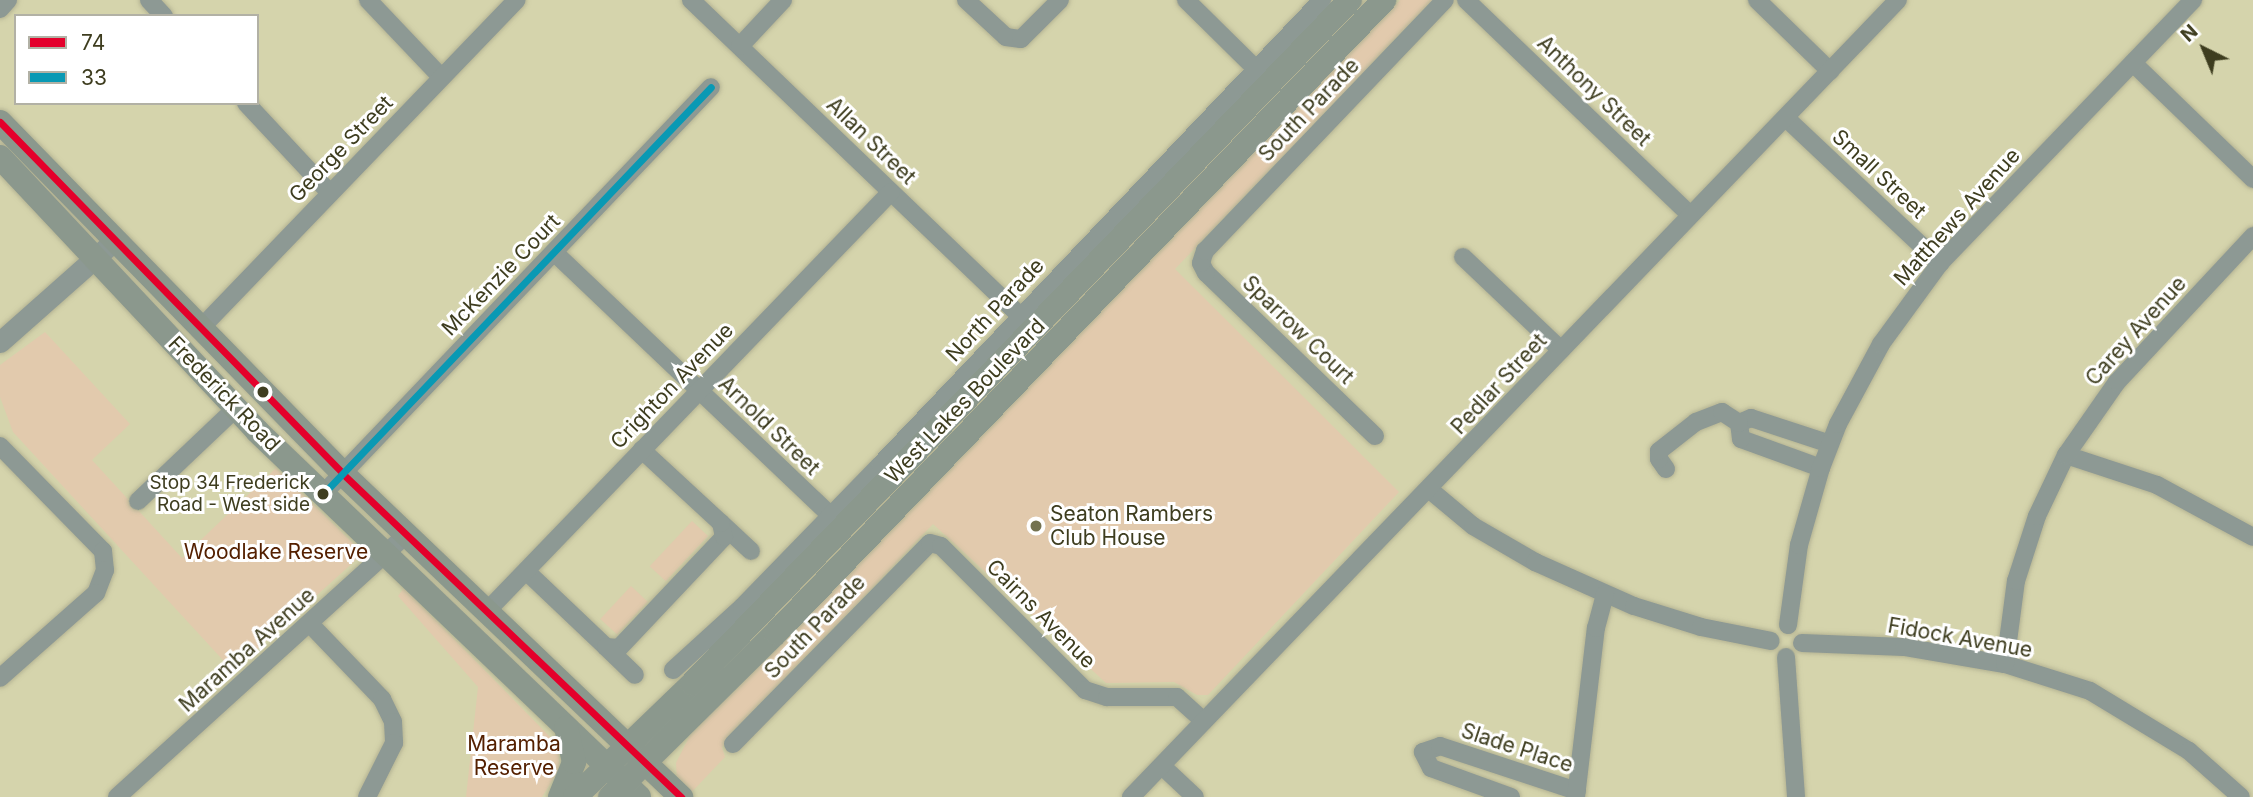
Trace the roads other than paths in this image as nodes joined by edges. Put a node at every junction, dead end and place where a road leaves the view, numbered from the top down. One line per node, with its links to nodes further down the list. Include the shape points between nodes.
1 (8, 0): 18 (street)
2 (149, 0): 19 (street)
3 (368, 0): 24 (street)
4 (517, 0): 24 (street, George Street)
5 (691, 0): 20 (street, Allan Street)
6 (783, 0): 20 (street)
7 (966, 0): 8 (street, via 1006,37 1021,39)
8 (1060, 0)
9 (1186, 0): 22 (street)
10 (1322, 0): 22 (street, North Parade)
11 (1350, 0): 77 (main road, West Lakes Boulevard)
12 (1384, 0): 82 (main road, West Lakes Boulevard, via 776,633)
13 (1445, 0): 36 (street, South Parade)
14 (1466, 0): 33 (street, Anthony Street)
15 (1757, 0): 23 (street)
16 (1898, 0): 23 (street, Pedlar Street)
17 (2193, 0): 21 (street, Matthews Avenue)
18 (0, 9)
19 (161, 14)
20 (740, 46): 31 (street, Allan Street)
21 (2133, 63): 30 (street); 40 (street, Matthews Avenue)
22 (1255, 68): 41 (street, North Parade)
23 (1830, 71): 27 (street, Pedlar Street)
24 (441, 77): 32 (street, George Street)
25 (711, 87): 37 (street, McKenzie Court)
26 (248, 105): 32 (street)
27 (1786, 118): 33 (street, Pedlar Street); 40 (street, Small Street)
28 (0, 122): 35 (main road, Frederick Road)
29 (0, 157): 39 (main road, Frederick Road)
30 (2253, 178)
31 (891, 192): 41 (street, Allan Street); 45 (street, Crighton Avenue)
32 (330, 193): 42 (street, George Street)
33 (1690, 215): 44 (street, Pedlar Street)
34 (2253, 236): 52 (street, Carey Avenue, via 2117,382)
35 (113, 242): 39 (street); 42 (main road, Frederick Road)
36 (1205, 251): 48 (street, Sparrow Court, via 1201,262 1206,273)
37 (555, 253): 45 (street, Arnold Street); 55 (street, McKenzie Court)
38 (1463, 257): 44 (street)
39 (94, 258): 43 (street); 46 (main road, Frederick Road)
40 (1940, 262): 49 (street, Matthews Avenue, via 1881,344)
41 (1020, 315): 59 (street, North Parade)
42 (199, 330): 55 (main road, Frederick Road)
43 (0, 342)
44 (1562, 350): 56 (street, Pedlar Street)
45 (699, 391): 51 (street, Crighton Avenue); 59 (street, Arnold Street)
46 (236, 408): 57 (main road, Frederick Road); 58 (street)
47 (1739, 422): 49 (street, via 1751,418); 53 (street, via 1741,439); 54 (street, via 1721,412 1696,422 1659,451)
48 (1375, 436)
49 (1830, 444): 53 (street, Matthews Avenue)
50 (0, 446): 78 (street, via 103,551 106,570 96,593)
51 (642, 450): 60 (street); 66 (street, Crighton Avenue)
52 (2066, 455): 62 (street, via 2157,485); 75 (street, Carey Avenue, via 2036,516 2016,581)
53 (1821, 468): 70 (street, Matthews Avenue, via 1799,545)
54 (1666, 469)
55 (342, 474): 57 (street, McKenzie Court); 61 (main road, Frederick Road)
56 (1430, 490): 67 (street, via 1473,526 1535,562); 80 (street, Pedlar Street)
57 (323, 494): 65 (main road, Frederick Road)
58 (138, 501)
59 (831, 516): 77 (street, North Parade, via 698,647)
60 (721, 523): 64 (street); 73 (street, via 724,537 619,648)
61 (406, 535): 65 (street, Maramba Avenue); 68 (main road, Frederick Road)
62 (2253, 537)
63 (930, 543): 80 (street, Cairns Avenue, via 941,546 1085,690 1107,697 1177,697); 84 (street, South Parade)
64 (751, 551)
65 (387, 555): 69 (street, Maramba Avenue); 83 (main road, Frederick Road)
66 (526, 570): 68 (street, Crighton Avenue); 73 (street)
67 (1605, 594): 71 (street, via 1701,628); 88 (street, via 1596,628)
68 (486, 612): 79 (main road, Frederick Road)
69 (311, 625): 90 (street, Maramba Avenue); 91 (street, via 382,699 393,722 394,743)
70 (1788, 625): 71 (street, via 1776,630); 72 (street, via 1797,629)
71 (1771, 641): 74 (street, via 1775,653)
72 (1802, 643): 74 (street, via 1797,653); 75 (street, Fidock Avenue, via 1904,647)
73 (606, 647): 76 (street)
74 (1786, 657): 97 (street)
75 (2005, 664): 98 (street, Fidock Avenue, via 2090,691 2189,751)
76 (635, 675)
77 (683, 677): 81 (main road, West Lakes Boulevard)
78 (0, 678)
79 (592, 712): 81 (main road); 85 (main road, Frederick Road)
80 (1204, 721): 86 (street, Pedlar Street)
81 (653, 722): 85 (main road, West Lakes Boulevard)
82 (684, 722): 85 (main road, West Lakes Boulevard); 89 (main road, via 668,766)
83 (566, 728): 87 (main road, Frederick Road); 92 (main road, via 574,762)
84 (733, 744)
85 (636, 753): 87 (main road, West Lakes Boulevard); 89 (main road, Frederick Road)
86 (1162, 766): 94 (street, Pedlar Street); 95 (street)
87 (620, 786): 93 (main road, West Lakes Boulevard)
88 (1577, 794): 96 (street, Slade Place, via 1440,747 1423,752 1431,768)
89 (680, 796)
90 (117, 797)
91 (367, 797)
92 (560, 797)
93 (575, 797)
94 (1131, 797)
95 (1195, 797)
96 (1511, 797)
97 (1796, 797)
98 (2241, 797)

